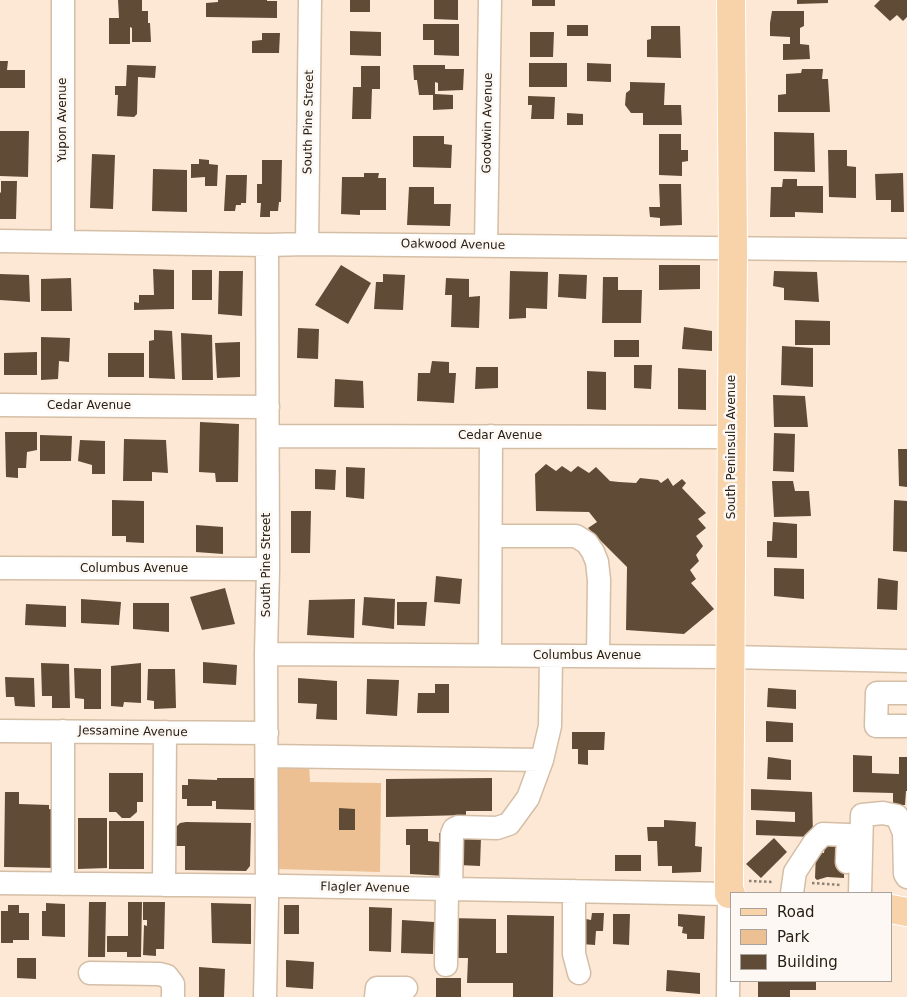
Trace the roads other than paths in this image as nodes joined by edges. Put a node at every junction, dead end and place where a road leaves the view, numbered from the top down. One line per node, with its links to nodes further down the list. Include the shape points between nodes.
1 (64, 0): 6 (street, Yupon Avenue)
2 (310, 0): 8 (street, South Pine Street)
3 (490, 0): 9 (street, Goodwin Avenue)
4 (731, 0): 10 (main road, South Peninsula Avenue)
5 (0, 241): 6 (street, Oakwood Avenue)
6 (63, 241): 7 (street, Oakwood Avenue)
7 (267, 244): 8 (street, Oakwood Avenue); 13 (street, South Pine Street)
8 (307, 244): 9 (street, Oakwood Avenue)
9 (486, 246): 10 (street, Oakwood Avenue)
10 (734, 249): 11 (street, Oakwood Avenue); 16 (main road, South Peninsula Avenue)
11 (907, 250)
12 (0, 405): 13 (street, Cedar Avenue)
13 (268, 407): 14 (street, South Pine Street)
14 (268, 436): 15 (street, Cedar Avenue); 19 (street, South Pine Street)
15 (491, 436): 16 (street, Cedar Avenue); 17 (street)
16 (732, 436): 24 (main road, South Peninsula Avenue)
17 (491, 536): 21 (street); 23 (street, via 576,536 587,543 593,552 599,580)
18 (0, 568): 19 (street, Columbus Avenue)
19 (268, 569): 20 (street, South Pine Street)
20 (266, 654): 21 (street, Columbus Avenue); 31 (street, South Pine Street)
21 (490, 655): 22 (street, Columbus Avenue)
22 (551, 656): 23 (street, Columbus Avenue); 33 (street, via 550,726)
23 (598, 656): 24 (street, Columbus Avenue)
24 (730, 657): 25 (street, Columbus Avenue); 41 (main road, South Peninsula Avenue)
25 (907, 661)
26 (907, 693): 27 (street, via 876,692 876,726)
27 (907, 726)
28 (0, 731): 29 (street, Jessamine Avenue)
29 (63, 731): 30 (street, Jessamine Avenue); 36 (street)
30 (165, 732): 31 (street, Jessamine Avenue); 37 (street)
31 (267, 733): 32 (street, South Pine Street)
32 (267, 756): 33 (street); 38 (street, South Pine Street)
33 (542, 760): 40 (street, via 528,798 509,824 497,828 454,829)
34 (907, 877): 42 (street, via 904,833 898,816 862,815)
35 (0, 883): 36 (street, Flagler Avenue)
36 (63, 884): 37 (street, Flagler Avenue)
37 (164, 885): 38 (street, Flagler Avenue)
38 (267, 886): 40 (street, Flagler Avenue); 52 (street, South Pine Street)
39 (793, 888): 42 (street, via 795,872 823,834 848,834)
40 (449, 889): 43 (street, Flagler Avenue); 46 (street)
41 (735, 890): 43 (street, Flagler Avenue)
42 (851, 890)
43 (574, 891): 49 (street, via 574,954)
44 (892, 909): 45 (main road)
45 (907, 912)
46 (446, 965)
47 (730, 966): 54 (street)
48 (90, 973): 51 (street, via 167,976 173,984)
49 (579, 973)
50 (406, 988): 53 (street, via 376,988)
51 (173, 997)
52 (265, 997)
53 (376, 997)
54 (728, 997)

